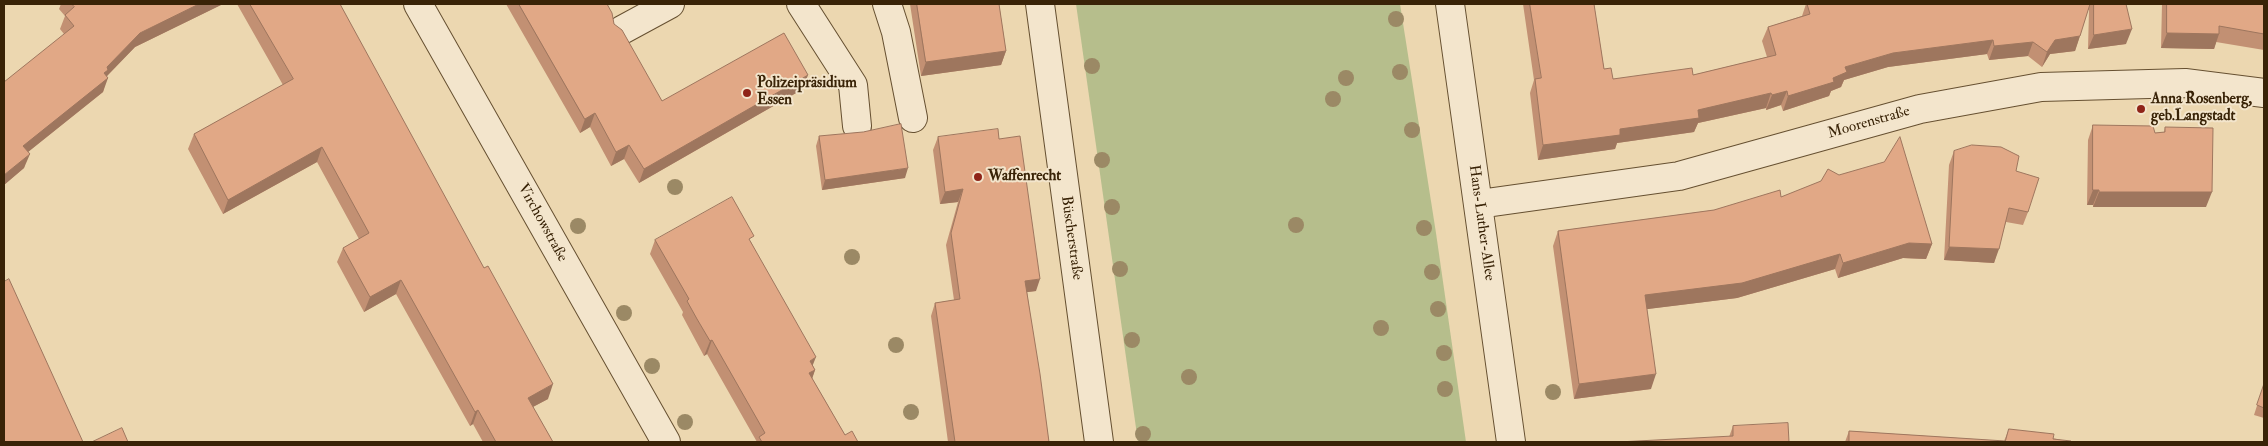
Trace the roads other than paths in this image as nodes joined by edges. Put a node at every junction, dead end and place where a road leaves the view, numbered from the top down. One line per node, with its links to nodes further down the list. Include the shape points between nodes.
1 (418, 4): 12 (street, Virchowstraße)
2 (802, 4): 10 (street, via 853,84)
3 (887, 4): 9 (street, via 896,32)
4 (1040, 4): 13 (street, Büscherstraße)
5 (1450, 4): 11 (street, Hans-Luther-Allee)
6 (657, 7): 7 (street)
7 (622, 30)
8 (2264, 93): 11 (street, Moorenstraße, via 2185,83 2041,87 1920,109 1678,176)
9 (913, 118)
10 (857, 126)
11 (1479, 204): 14 (street, Hans-Luther-Allee)
12 (666, 442)
13 (1098, 442)
14 (1511, 442)

